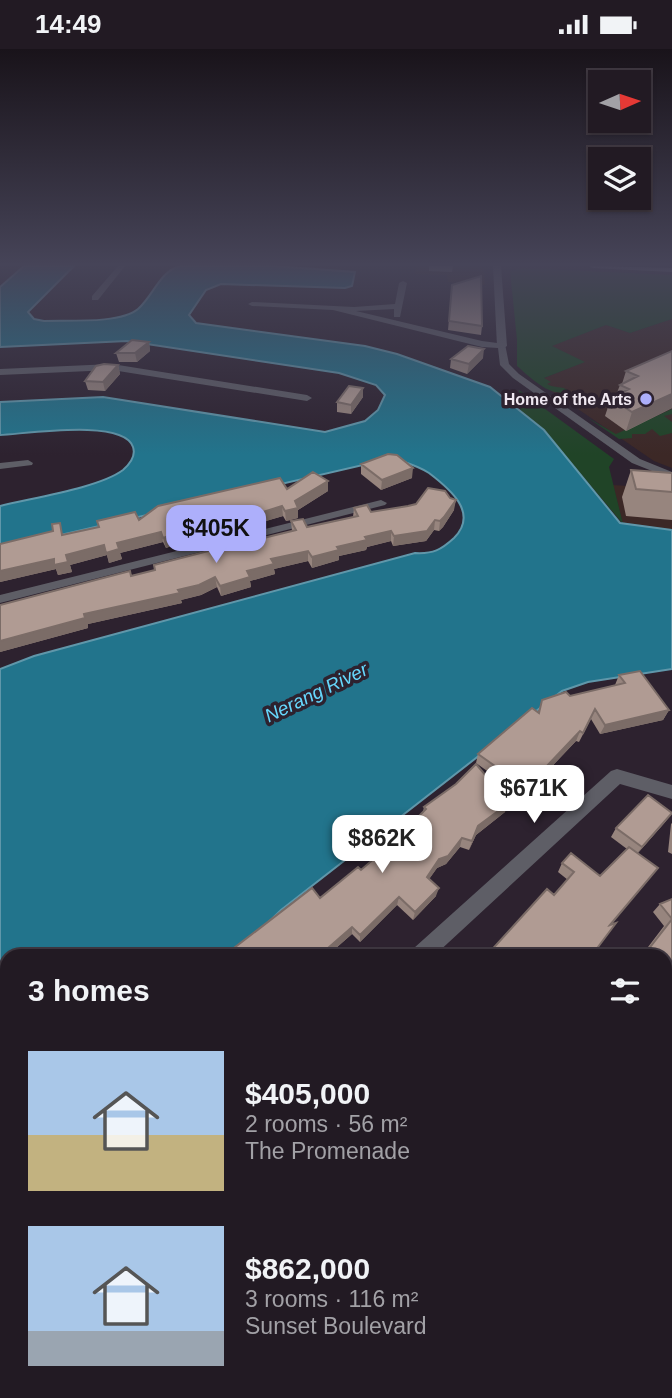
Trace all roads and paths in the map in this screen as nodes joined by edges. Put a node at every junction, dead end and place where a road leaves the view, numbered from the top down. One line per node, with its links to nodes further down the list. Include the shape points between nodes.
1 (420, 329): 3 (street)
2 (501, 329): 3 (street)
3 (502, 346): 8 (street, via 505,365 516,376 636,461)
4 (0, 372): 5 (street, via 112,367)
5 (307, 398)
6 (28, 463): 7 (street)
7 (0, 466)
8 (672, 476)
9 (381, 503): 10 (street)
10 (0, 599)
11 (672, 792): 12 (street, via 617,776)
12 (428, 949)

